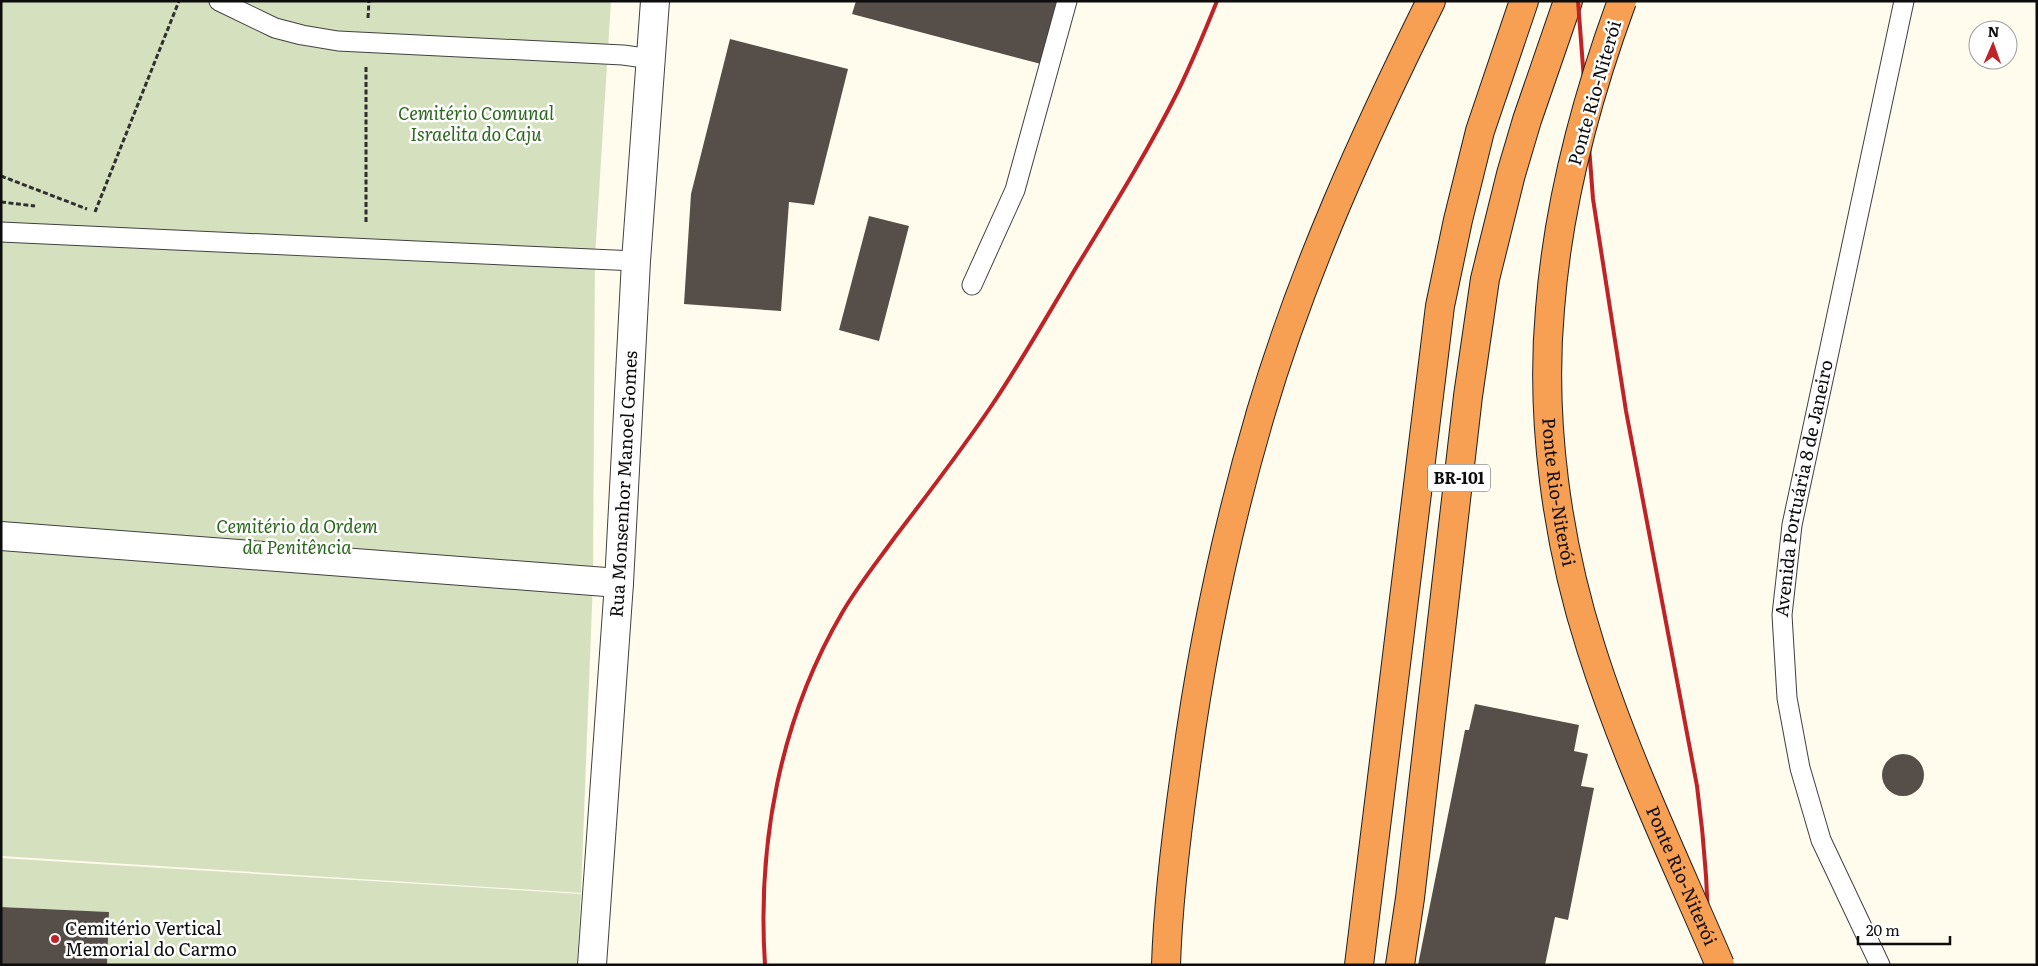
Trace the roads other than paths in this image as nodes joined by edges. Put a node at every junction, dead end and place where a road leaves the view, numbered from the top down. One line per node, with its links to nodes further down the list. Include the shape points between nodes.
1 (219, 1): 9 (lane, via 275,28 302,35 366,42 623,54)
2 (655, 1): 9 (street, Rua Monsenhor Manoel Gomes)
3 (1067, 1): 12 (lane, via 1015,190)
4 (1431, 1): 16 (highway, via 1380,103 1297,306 1261,411 1236,502 1208,628 1174,855)
5 (1524, 1): 17 (highway, BR-101, via 1480,131 1440,306)
6 (1568, 1): 18 (highway, BR-101, via 1521,138 1485,280 1468,396)
7 (1622, 1): 19 (highway, Ponte Rio-Niterói, bridge, via 1607,42 1576,157 1555,262 1549,311 1548,370 1554,483 1574,590 1607,697)
8 (1904, 1): 20 (lane, Avenida Portuária 8 de Janeiro, via 1792,525 1782,615 1787,698 1802,777 1821,840)
9 (652, 59): 11 (street, Rua Monsenhor Manoel Gomes)
10 (1, 232): 11 (lane)
11 (636, 261): 14 (street, Rua Monsenhor Manoel Gomes)
12 (972, 285)
13 (1, 536): 14 (street)
14 (619, 583): 15 (street, Rua Monsenhor Manoel Gomes)
15 (592, 965)
16 (1166, 965)
17 (1359, 965)
18 (1400, 965)
19 (1720, 965)
20 (1880, 965)

